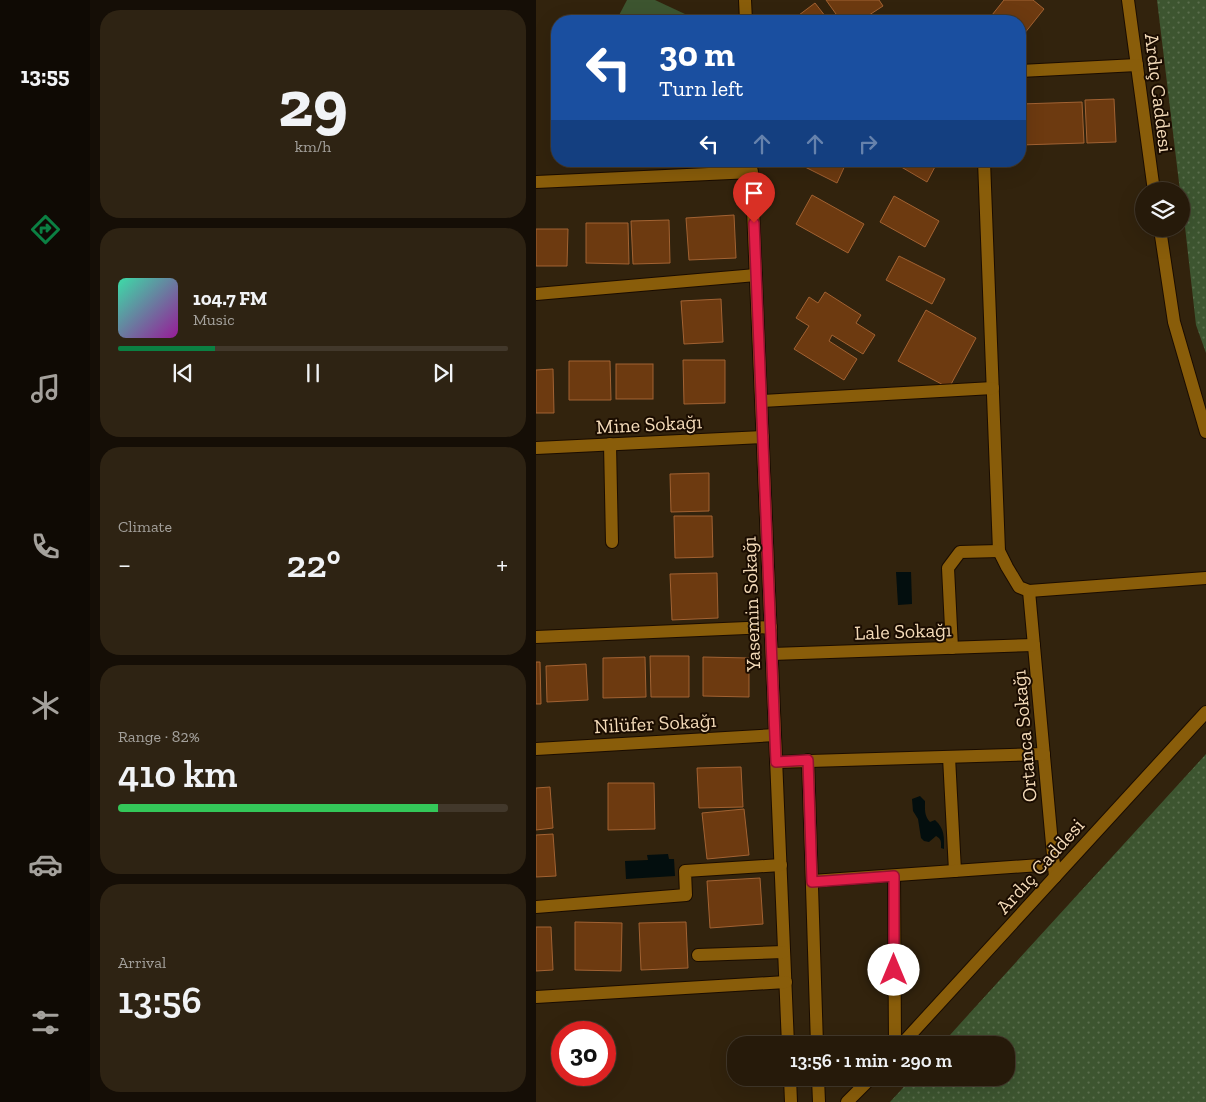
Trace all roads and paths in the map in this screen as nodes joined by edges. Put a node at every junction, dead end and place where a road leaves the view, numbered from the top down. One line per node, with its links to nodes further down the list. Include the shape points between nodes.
1 (745, 0): 3 (street)
2 (1128, 0): 4 (street, Ardıç Caddesi)
3 (746, 15)
4 (1137, 65): 5 (street); 10 (street, Ardıç Caddesi)
5 (1026, 72)
6 (738, 167): 9 (street)
7 (751, 167): 12 (street, Yasemin Sokağı)
8 (984, 167): 14 (street)
9 (536, 182)
10 (1153, 182)
11 (1161, 237): 16 (street, via 1174,322)
12 (756, 275): 13 (street); 15 (street, Yasemin Sokağı)
13 (536, 294)
14 (992, 388): 15 (street); 21 (street)
15 (762, 401): 17 (street, Yasemin Sokağı)
16 (1206, 432)
17 (763, 437): 18 (street, Mine Sokağı); 24 (street, Yasemin Sokağı)
18 (610, 444): 19 (street, Mine Sokağı); 20 (street)
19 (536, 448)
20 (612, 542)
21 (998, 551): 23 (street, via 1019,587); 27 (street, via 960,552 948,568)
22 (1206, 578): 23 (street)
23 (1030, 591): 26 (street, Ortanca Sokağı)
24 (771, 627): 25 (street); 28 (street, Yasemin Sokağı)
25 (536, 637)
26 (1034, 645): 27 (street, Lale Sokağı); 32 (street, Ortanca Sokağı)
27 (952, 648): 28 (street, Lale Sokağı)
28 (772, 654): 30 (street, Yasemin Sokağı)
29 (1206, 712): 38 (street, Ardıç Caddesi)
30 (775, 736): 31 (street, Nilüfer Sokağı); 35 (street, Yasemin Sokağı)
31 (536, 749)
32 (1044, 754): 33 (street); 38 (street, Ortanca Sokağı)
33 (949, 757): 34 (street); 37 (street)
34 (808, 760): 35 (street); 40 (street)
35 (776, 762): 36 (street, Yasemin Sokağı)
36 (781, 865): 41 (street, via 685,871 686,896); 42 (street, Yasemin Sokağı)
37 (955, 871): 38 (street); 39 (street)
38 (1054, 871): 49 (street, Ardıç Caddesi)
39 (894, 876): 40 (street); 48 (street)
40 (812, 882): 47 (street)
41 (536, 907)
42 (784, 952): 43 (street); 44 (street, Yasemin Sokağı)
43 (698, 954)
44 (786, 982): 45 (street); 46 (street, Yasemin Sokağı)
45 (536, 997)
46 (788, 1036)
47 (817, 1036)
48 (895, 1036)
49 (909, 1036)
50 (790, 1086): 53 (street)
51 (818, 1086): 54 (street)
52 (862, 1086): 55 (street)
53 (790, 1102)
54 (819, 1102)
55 (847, 1102)

